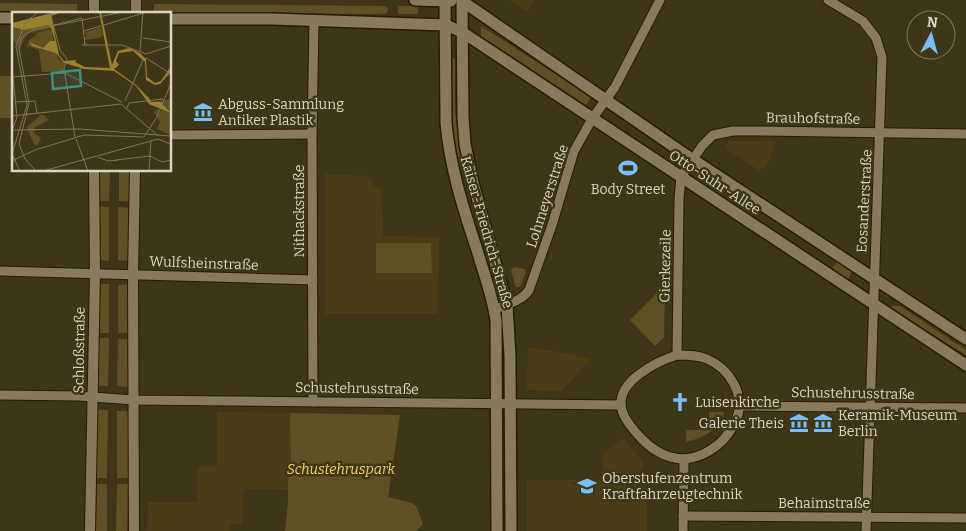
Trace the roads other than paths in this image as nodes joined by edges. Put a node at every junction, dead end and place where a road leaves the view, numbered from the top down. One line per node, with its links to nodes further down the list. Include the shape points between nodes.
1 (414, 0): 2 (main road)
2 (445, 0): 5 (main road); 8 (main road, Kaiser-Friedrich-Straße)
3 (660, 0): 10 (street, Lohmeyerstraße)
4 (828, 0): 12 (street, Eosanderstraße, via 863,21 876,38 882,57)
5 (462, 1): 9 (main road, Kaiser-Friedrich-Straße); 10 (main road, Otto-Suhr-Allee)
6 (171, 19): 7 (main road)
7 (314, 20): 8 (main road); 13 (street, Nithackstraße)
8 (446, 25): 9 (main road, Otto-Suhr-Allee); 27 (main road, Kaiser-Friedrich-Straße, via 448,143 463,208)
9 (462, 32): 11 (main road, Otto-Suhr-Allee); 26 (main road, Kaiser-Friedrich-Straße, via 465,144)
10 (606, 101): 11 (street, Lohmeyerstraße); 16 (main road, Otto-Suhr-Allee)
11 (592, 119): 19 (main road, Otto-Suhr-Allee); 26 (street, Lohmeyerstraße, via 574,151 529,290)
12 (881, 133): 14 (street, Brauhofstraße); 16 (street, Brauhofstraße, via 717,133); 23 (street, Eosanderstraße)
13 (312, 134): 15 (street); 24 (street, Nithackstraße)
14 (966, 134)
15 (171, 135)
16 (693, 159): 19 (street, Brauhofstraße); 23 (main road, Otto-Suhr-Allee)
17 (94, 171): 21 (street, Schloßstraße)
18 (135, 171): 22 (street)
19 (681, 177): 25 (main road, Otto-Suhr-Allee); 29 (street, Gierkezeile)
20 (0, 271): 21 (street, Wulfsheinstraße)
21 (95, 273): 22 (street, Wulfsheinstraße); 32 (street, Schloßstraße)
22 (133, 274): 24 (street, Wulfsheinstraße); 33 (street)
23 (874, 279): 25 (street, Eosanderstraße); 28 (main road, Otto-Suhr-Allee)
24 (313, 280): 34 (street, Nithackstraße)
25 (873, 303): 30 (main road, Otto-Suhr-Allee); 39 (street, Eosanderstraße)
26 (507, 304): 27 (street, Lohmeyerstraße); 36 (main road, Kaiser-Friedrich-Straße)
27 (495, 309): 35 (main road, Kaiser-Friedrich-Straße)
28 (966, 339)
29 (677, 355): 37 (street, via 640,374 627,388); 38 (street, via 707,359 721,367 736,386)
30 (966, 365)
31 (0, 395): 32 (street, Schustehrusstraße)
32 (92, 396): 33 (street, Schustehrusstraße); 45 (street, Schloßstraße)
33 (134, 400): 34 (street, Schustehrusstraße); 46 (street)
34 (313, 402): 35 (street, Schustehrusstraße)
35 (498, 403): 36 (street, Schustehrusstraße); 47 (main road, Kaiser-Friedrich-Straße)
36 (511, 403): 37 (street, Schustehrusstraße); 48 (main road, Kaiser-Friedrich-Straße)
37 (621, 405): 41 (street, via 625,417 656,452)
38 (739, 406): 39 (street, Schustehrusstraße); 41 (street, via 734,425 718,445 707,453)
39 (870, 406): 40 (street, Schustehrusstraße); 43 (street, Eosanderstraße)
40 (966, 408)
41 (684, 460): 42 (street)
42 (683, 516): 43 (street, Behaimstraße); 49 (street)
43 (867, 516): 44 (street, Behaimstraße); 50 (street, Eosanderstraße)
44 (966, 518)
45 (90, 531)
46 (134, 531)
47 (497, 531)
48 (511, 531)
49 (683, 531)
50 (866, 531)

